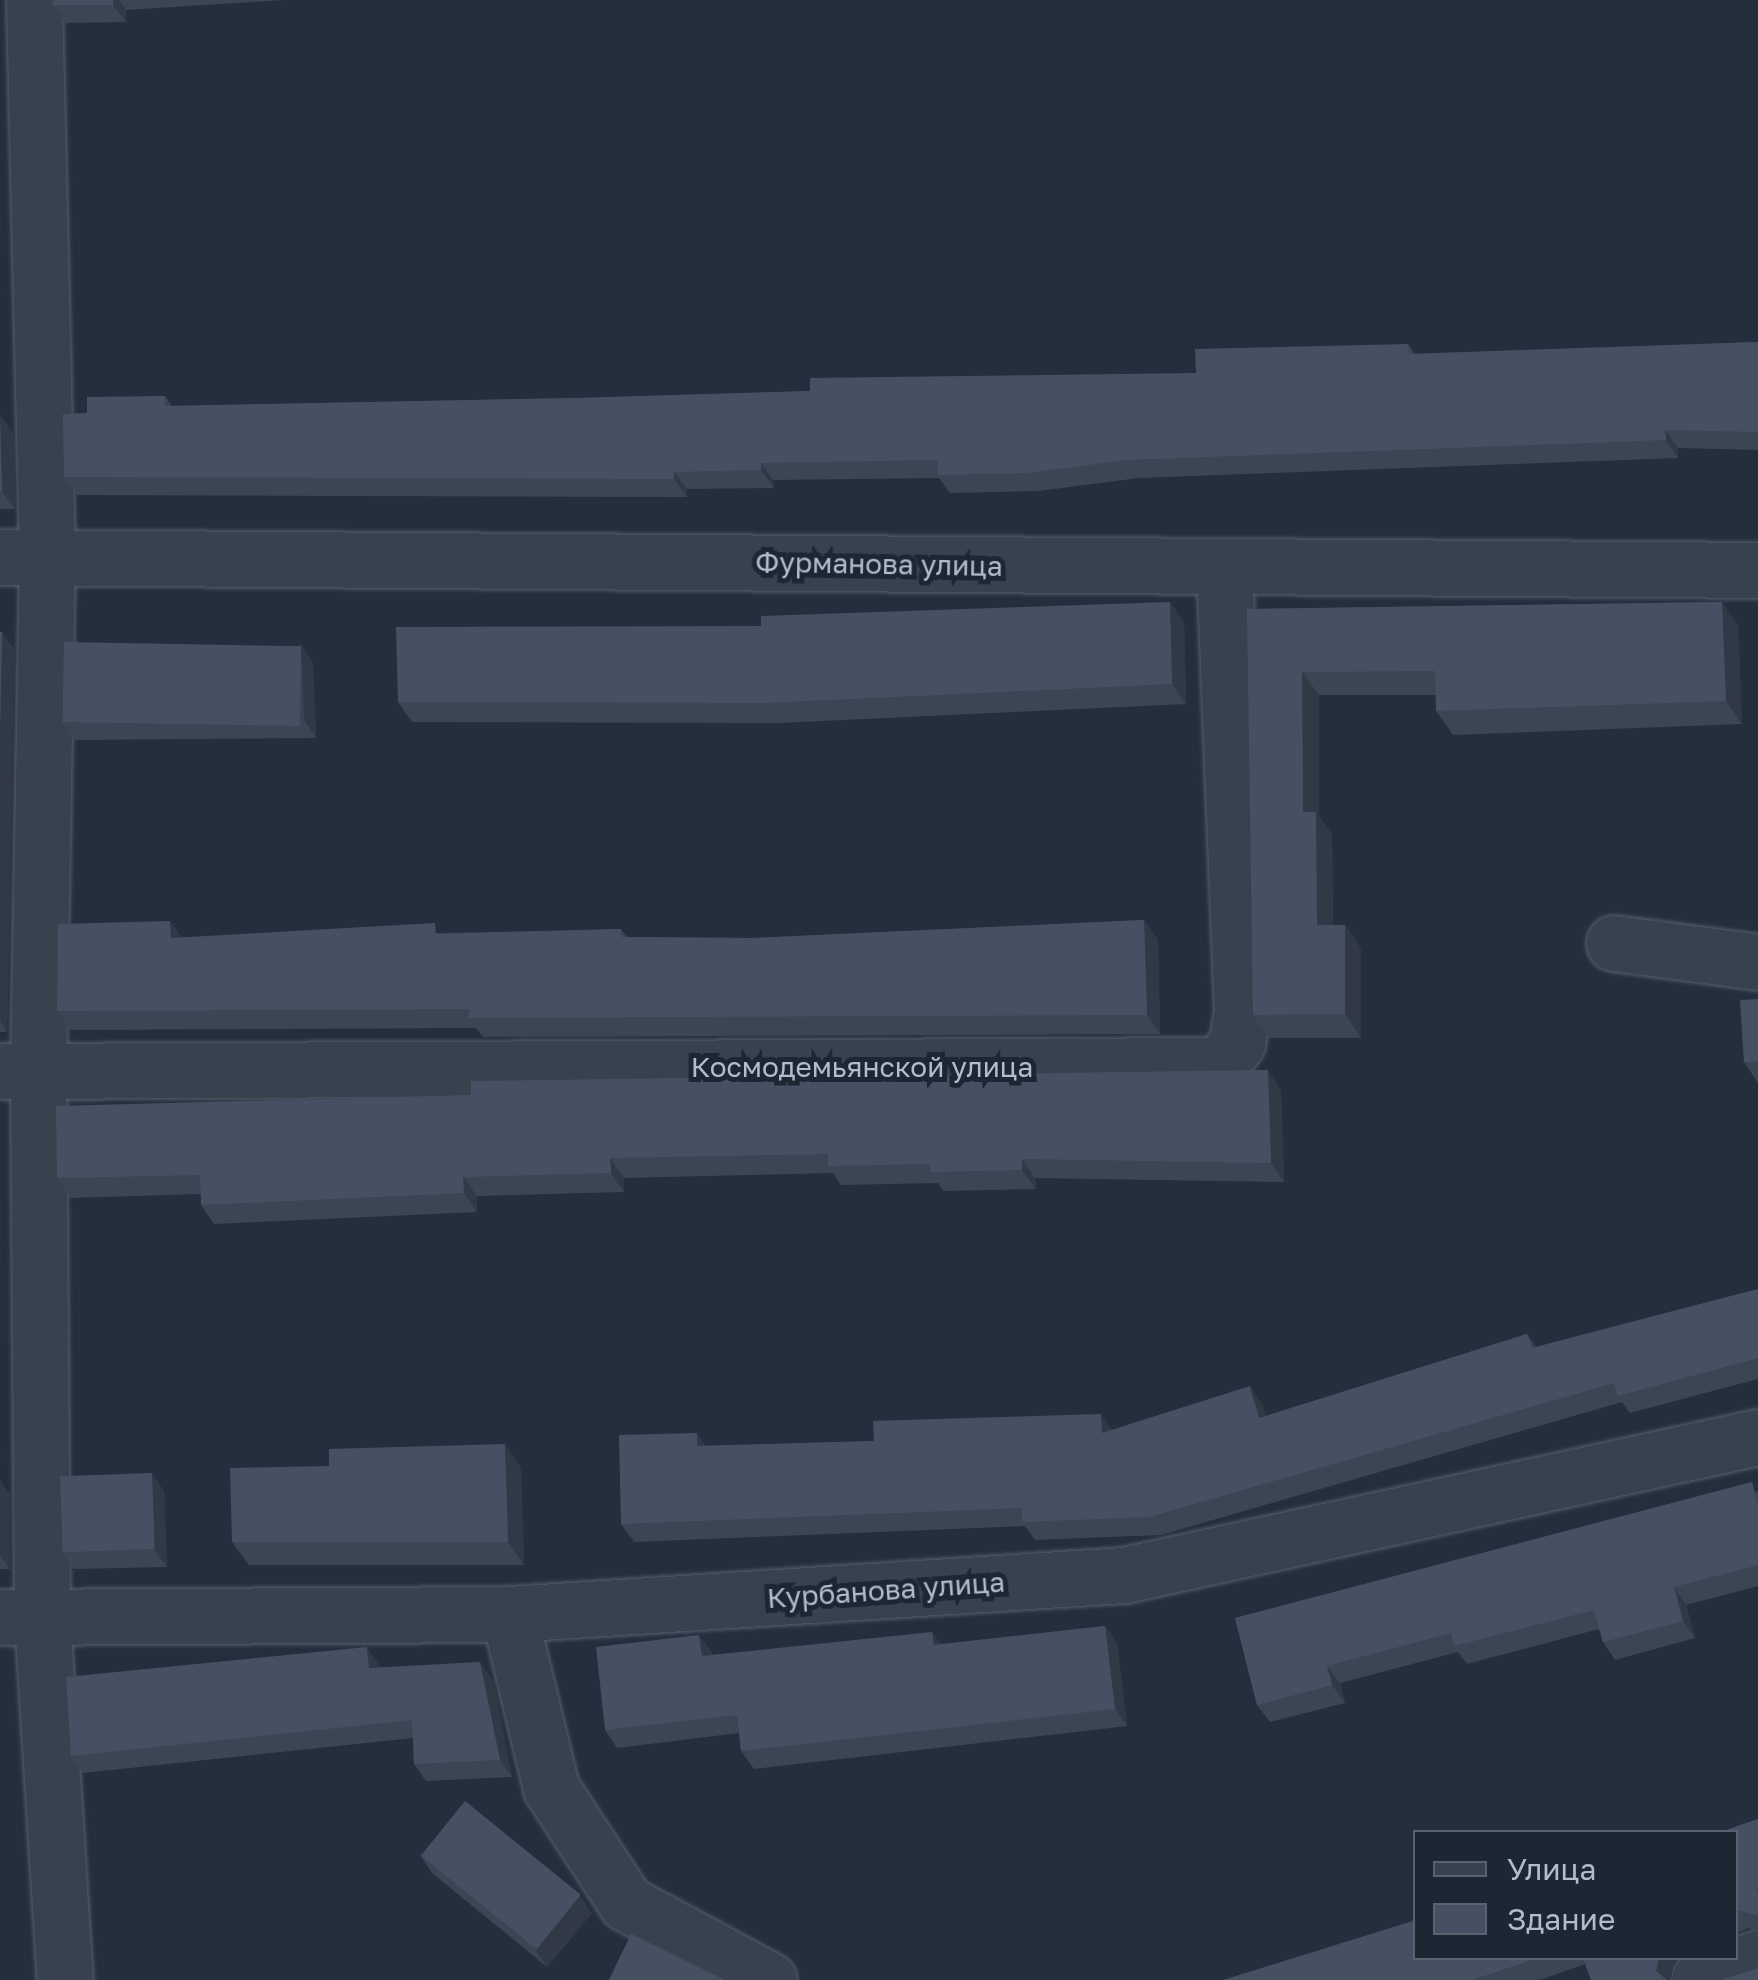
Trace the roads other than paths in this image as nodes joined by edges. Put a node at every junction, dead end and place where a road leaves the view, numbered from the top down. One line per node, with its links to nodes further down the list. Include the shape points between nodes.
1 (34, 0): 2 (street)
2 (24, 557): 3 (street, Фурманова улица); 7 (street)
3 (1224, 567): 4 (street, Фурманова улица); 7 (street, Космодемьянской улица, via 1242,1012 1237,1043 1220,1065)
4 (1758, 570)
5 (1614, 943): 6 (street)
6 (1758, 962)
7 (19, 1070): 10 (street)
8 (1758, 1437): 9 (street, Курбанова улица, via 1124,1575)
9 (509, 1614): 10 (street, Курбанова улица); 13 (street, via 551,1788 626,1903)
10 (21, 1617): 12 (street)
11 (1758, 1958): 14 (street)
12 (66, 1980)
13 (769, 1980)
14 (1699, 1980)

